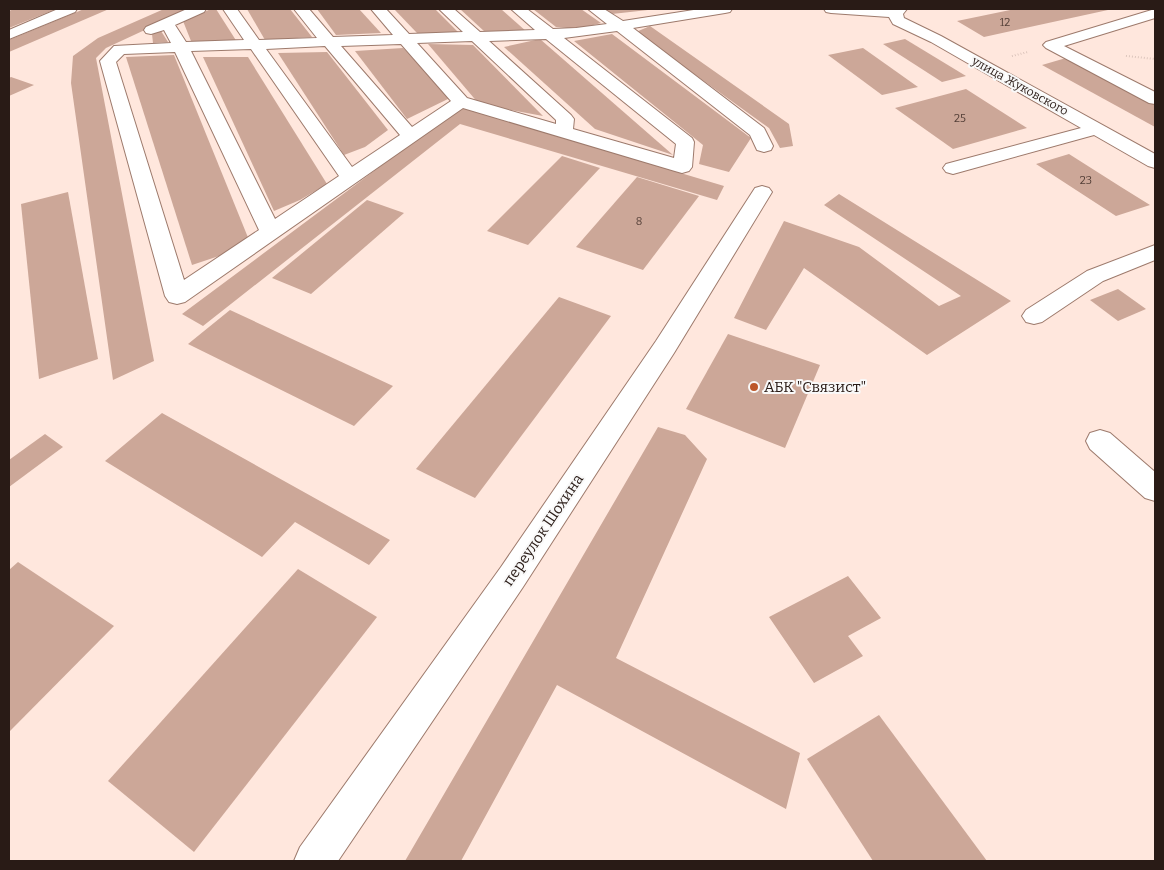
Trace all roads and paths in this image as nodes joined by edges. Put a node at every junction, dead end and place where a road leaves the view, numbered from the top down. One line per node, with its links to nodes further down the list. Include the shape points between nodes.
1 (70, 9): 15 (street)
2 (199, 9): 13 (street)
3 (230, 9): 20 (street)
4 (301, 9): 19 (street)
5 (378, 9): 18 (street)
6 (446, 9): 17 (street)
7 (518, 9): 16 (street)
8 (595, 9): 14 (street)
9 (725, 9): 14 (street)
10 (831, 9): 11 (street)
11 (897, 11): 25 (street, улица Жуковского, via 898,22 936,39)
12 (1155, 13): 23 (street, via 1052,45)
13 (167, 23): 21 (street); 22 (street)
14 (620, 26): 16 (street, via 576,34); 28 (street, via 758,132)
15 (9, 34)
16 (550, 34): 17 (street); 26 (street, via 685,142 682,167)
17 (476, 37): 18 (street); 26 (street, via 565,119)
18 (406, 39): 19 (street); 24 (street)
19 (328, 42): 20 (street); 27 (street)
20 (257, 44): 21 (street); 31 (street)
21 (181, 47): 22 (street); 33 (street)
22 (120, 49): 33 (street, via 108,61 177,296)
23 (1155, 99)
24 (461, 102): 26 (street); 27 (street)
25 (1098, 129): 29 (street, улица Жуковского); 30 (street)
26 (564, 132)
27 (411, 137): 31 (street)
28 (764, 146)
29 (1155, 162)
30 (953, 168)
31 (350, 178): 33 (street)
32 (762, 192): 38 (street, переулок Шохина, via 665,347 512,577)
33 (271, 232)
34 (1155, 252): 35 (street, via 1095,276)
35 (1034, 316)
36 (1100, 441): 37 (street)
37 (1155, 489)
38 (314, 861)

